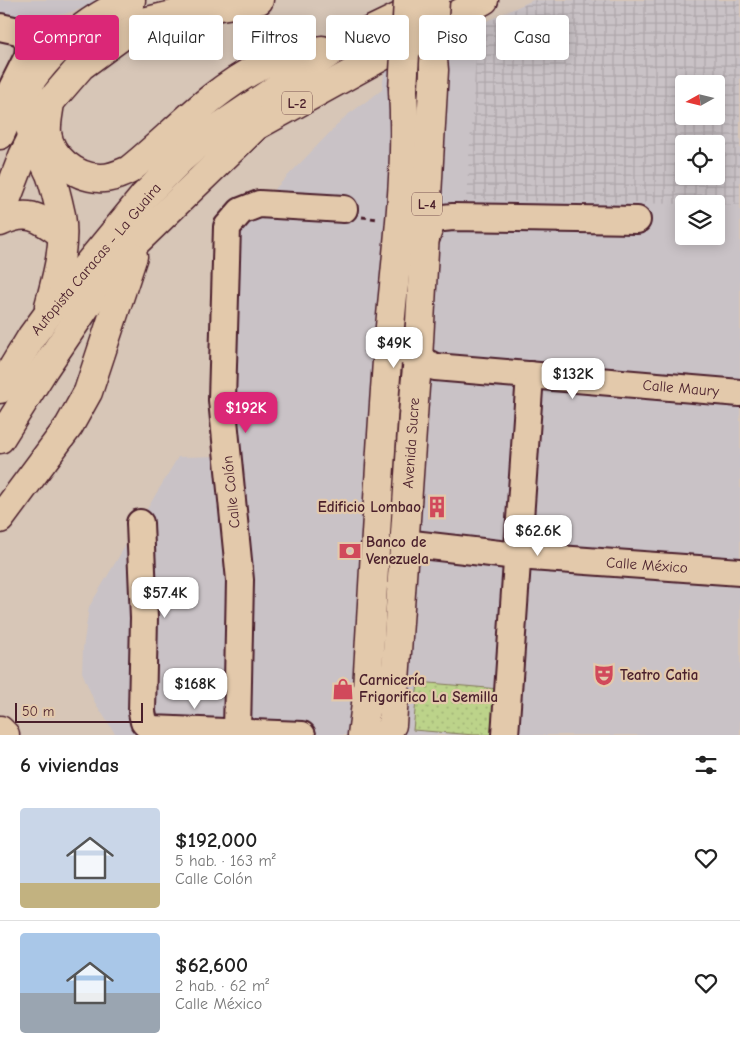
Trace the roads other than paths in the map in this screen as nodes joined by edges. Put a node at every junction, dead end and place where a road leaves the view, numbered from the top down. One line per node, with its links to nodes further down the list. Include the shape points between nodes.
1 (131, 0): 10 (main road, via 113,7 74,32 53,51)
2 (260, 0): 11 (main road, via 147,21 80,66)
3 (408, 0): 23 (main road, Avenida Sucre / L-4, bridge, via 400,220)
4 (434, 0): 6 (main road, Autopista Caracas - La Guaira / L-2); 20 (main road, Avenida Sucre / L-4, bridge)
5 (484, 0): 21 (main road, Autopista Caracas - La Guaira / L-2, via 256,126)
6 (403, 15)
7 (0, 27): 12 (street, via 23,32 29,45 28,56)
8 (326, 48): 11 (main road, via 260,66 239,78 197,110 142,160 117,176 87,176 68,167 59,158 47,134)
9 (326, 55): 22 (main road, Autopista Caracas - La Guaira / L-2, via 212,132 180,160 143,198)
10 (30, 81): 13 (main road); 14 (main road)
11 (50, 102): 14 (main road)
12 (0, 111)
13 (0, 135)
14 (32, 135): 16 (main road); 19 (main road, via 57,197)
15 (344, 209): 36 (street, Calle Colón, via 258,204 241,211 227,227 222,400 240,580)
16 (0, 216)
17 (637, 220): 20 (street, via 453,217 433,219)
18 (0, 222): 19 (main road, via 14,216 33,215)
19 (62, 234): 22 (main road, via 59,267)
20 (426, 238): 25 (main road, Avenida Sucre / L-4)
21 (136, 242): 29 (main road, Autopista Caracas - La Guaira / L-2, via 96,292); 30 (main road, via 88,392 69,426)
22 (39, 326): 24 (main road); 27 (main road, Autopista Caracas - La Guaira / L-2)
23 (389, 343): 25 (street, Calle Maury); 39 (main road, Avenida Sucre / L-4)
24 (0, 353)
25 (418, 359): 26 (street, Calle Maury, via 435,367); 32 (main road, Avenida Sucre / L-4)
26 (530, 375): 28 (street, Calle Maury); 33 (street)
27 (0, 389)
28 (740, 393)
29 (0, 439)
30 (0, 519)
31 (140, 523): 36 (street, via 144,722 152,729)
32 (404, 543): 33 (street, Calle México); 40 (main road, Avenida Sucre / L-4, via 392,725)
33 (517, 556): 34 (street, Calle México); 41 (street)
34 (740, 572)
35 (0, 730): 37 (main road)
36 (237, 732): 38 (street)
37 (5, 735)
38 (302, 735)
39 (362, 735)
40 (385, 735)
41 (504, 735)

